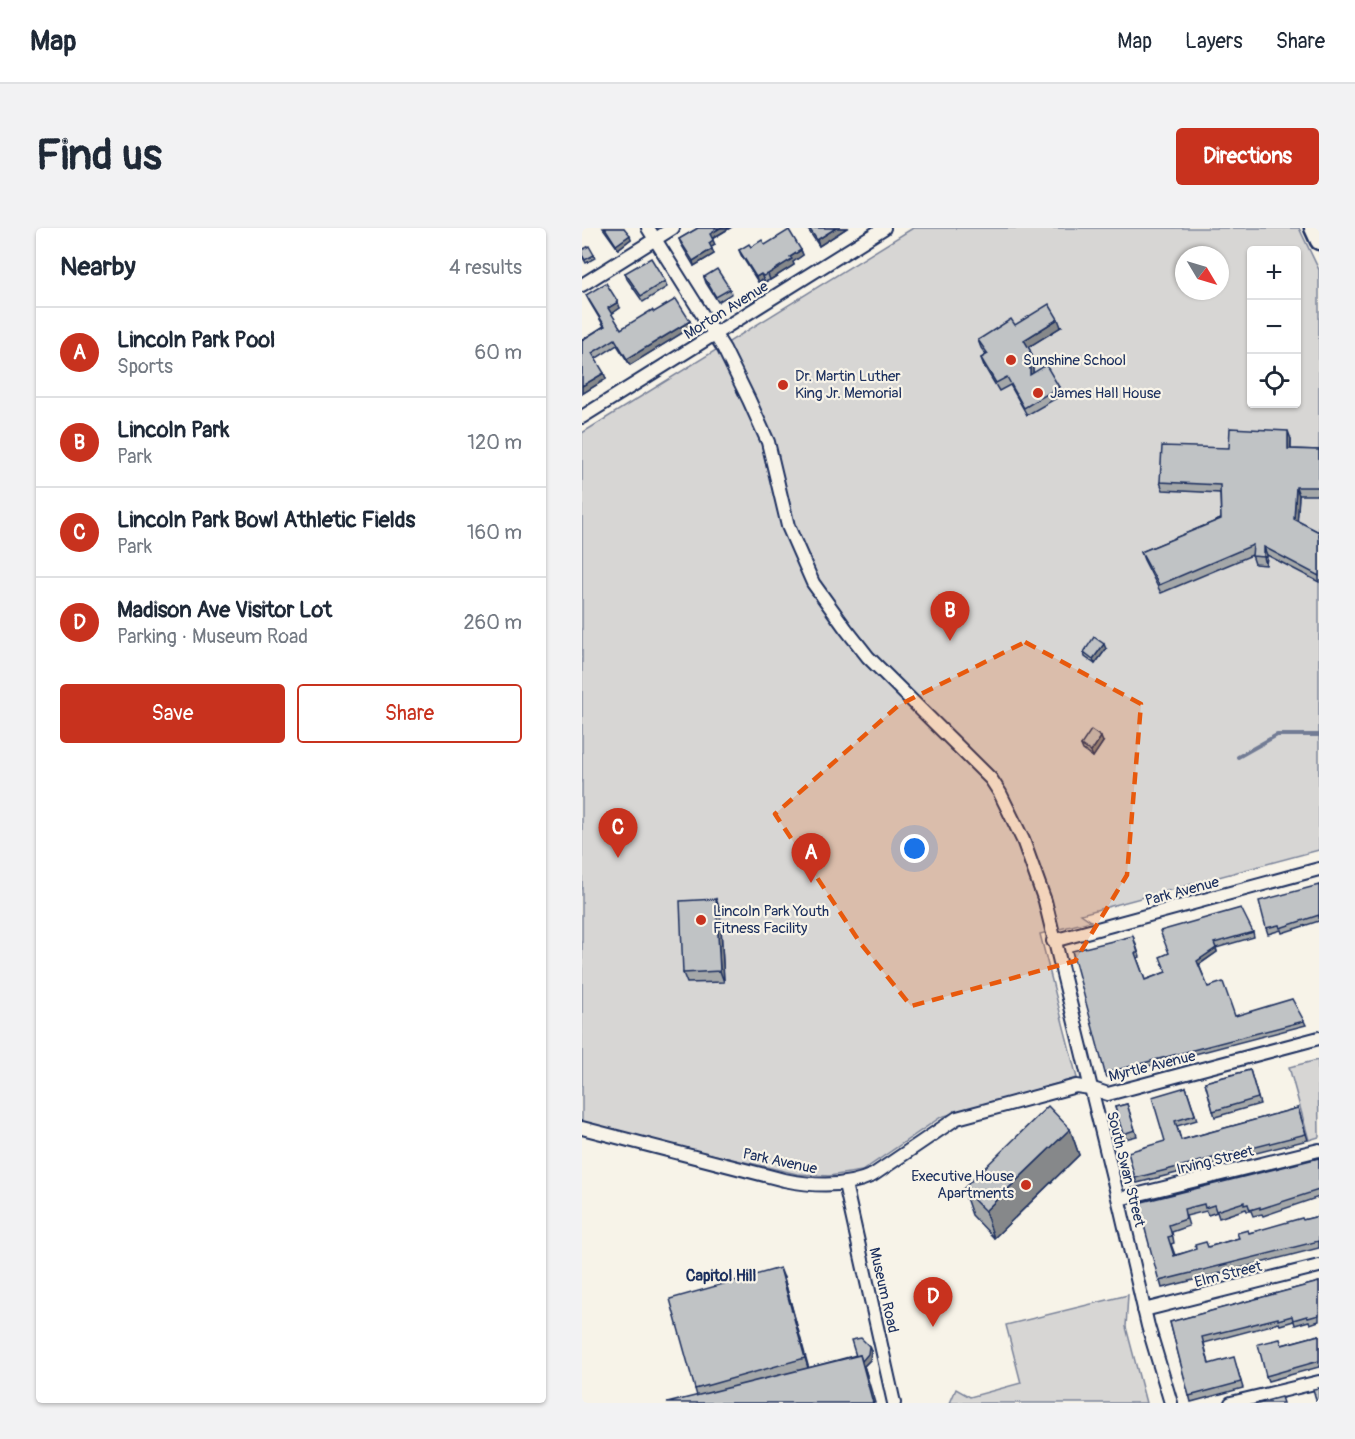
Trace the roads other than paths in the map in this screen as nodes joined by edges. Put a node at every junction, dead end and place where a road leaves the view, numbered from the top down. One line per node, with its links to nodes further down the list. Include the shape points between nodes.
1 (648, 228): 5 (street)
2 (673, 228): 5 (street)
3 (884, 228): 8 (street, Morton Avenue)
4 (1313, 228): 6 (main road)
5 (655, 239): 7 (street); 8 (street)
6 (1319, 241)
7 (582, 285)
8 (715, 334): 9 (street, Morton Avenue); 11 (street, South Swan Street, via 768,442 788,526 813,583 868,657 991,779 1023,840 1045,901)
9 (582, 417)
10 (1319, 869): 11 (street, Park Avenue)
11 (1053, 941): 13 (street, South Swan Street)
12 (1319, 1038): 13 (street, Myrtle Avenue, via 1108,1094)
13 (1090, 1088): 14 (street, Myrtle Avenue, via 1076,1086); 18 (street, South Swan Street)
14 (957, 1118): 17 (street, Park Avenue, via 873,1175)
15 (582, 1128): 17 (street, Park Avenue, via 784,1180 808,1185)
16 (1319, 1150): 18 (street, Irving Street)
17 (845, 1184): 22 (street, Museum Road)
18 (1119, 1199): 20 (street, South Swan Street)
19 (1319, 1266): 20 (street, Elm Street)
20 (1144, 1310): 23 (street, South Swan Street)
21 (1319, 1382): 24 (street)
22 (894, 1403)
23 (1171, 1403)
24 (1231, 1403)

